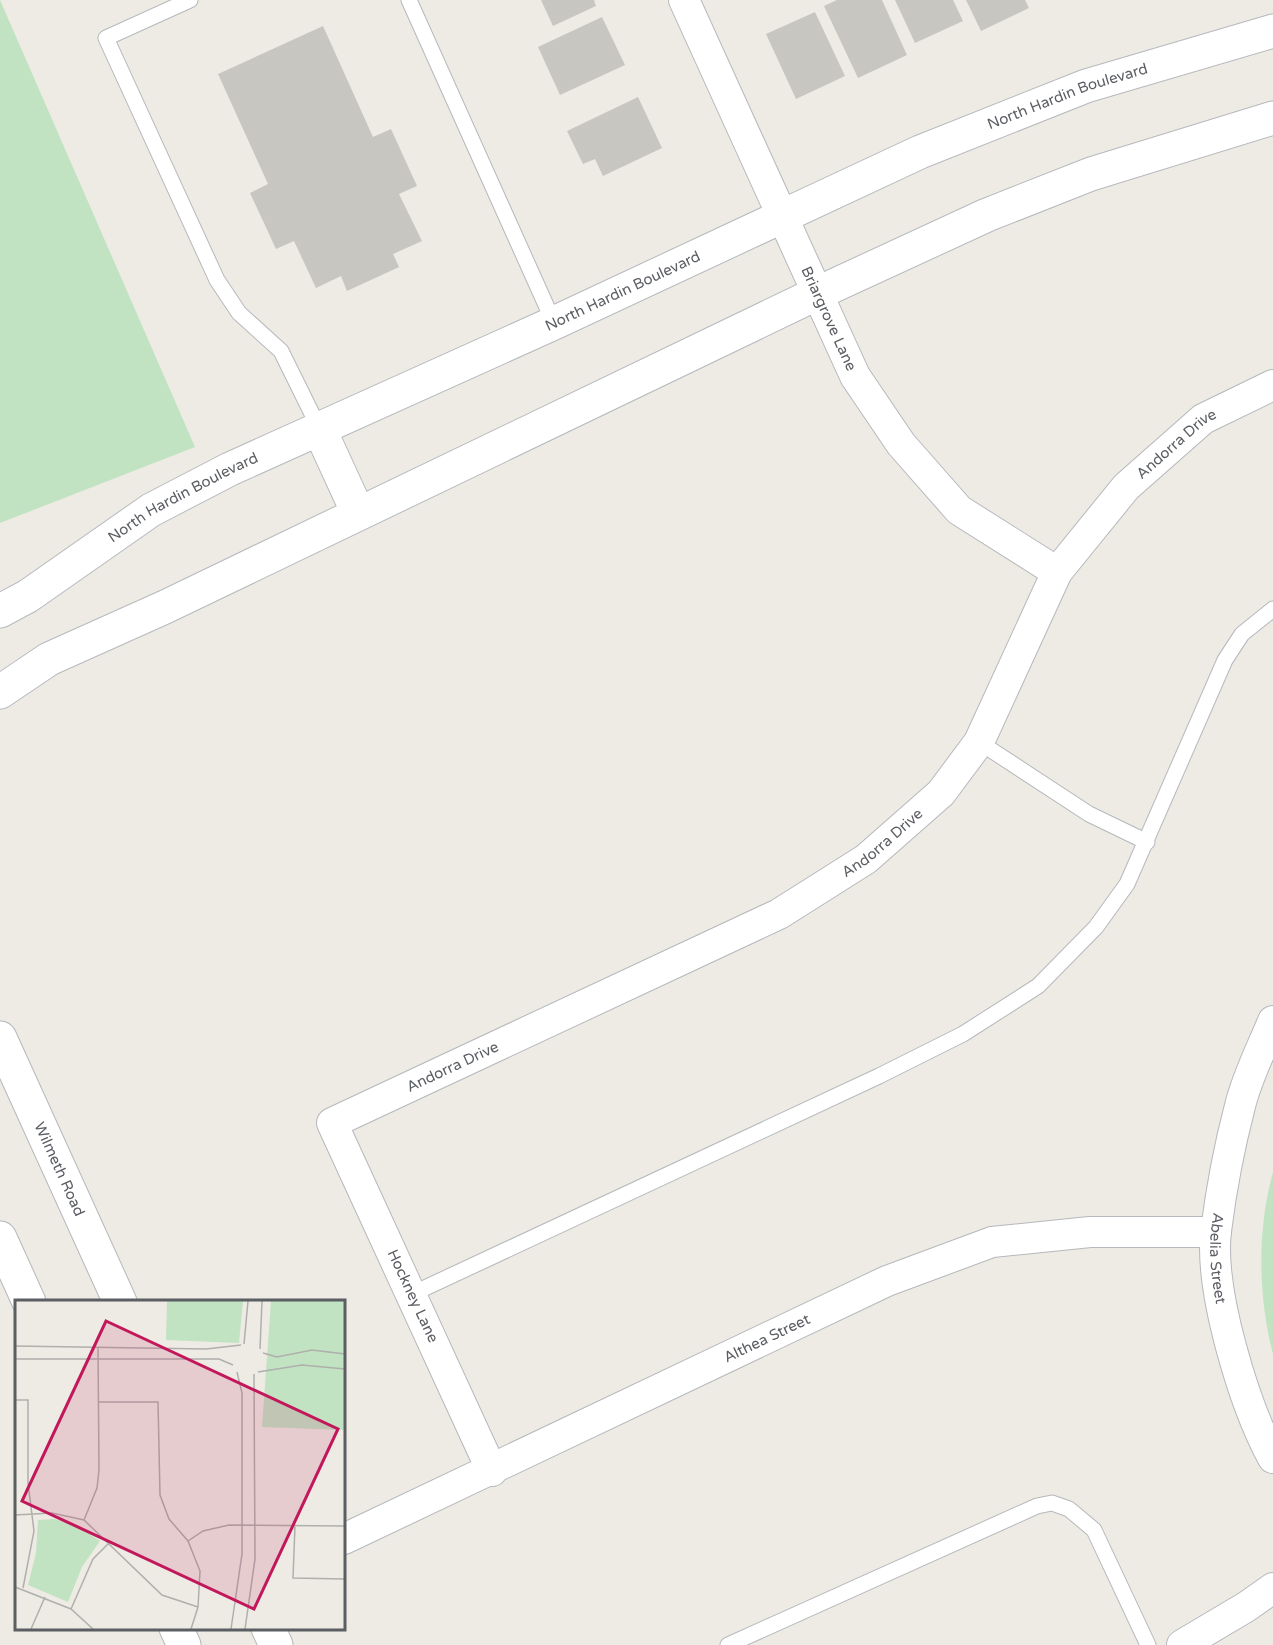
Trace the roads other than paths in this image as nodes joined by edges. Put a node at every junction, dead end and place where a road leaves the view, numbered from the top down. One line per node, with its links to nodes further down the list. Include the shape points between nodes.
1 (190, 0): 10 (lane, via 106,38 222,289 239,313 281,351)
2 (409, 0): 8 (lane)
3 (684, 0): 6 (street, Briargrove Lane)
4 (1273, 31): 6 (main road, North Hardin Boulevard, via 1035,105 920,152)
5 (1273, 118): 7 (main road, via 1147,155 1040,194)
6 (783, 216): 7 (street, Briargrove Lane); 8 (main road, North Hardin Boulevard)
7 (818, 293): 11 (main road); 12 (street, Briargrove Lane, via 855,376 901,444 959,510)
8 (554, 323): 10 (main road, North Hardin Boulevard)
9 (1273, 385): 12 (street, Andorra Drive, via 1203,419 1126,487)
10 (319, 429): 11 (main road); 14 (main road, North Hardin Boulevard, via 151,510 28,596)
11 (357, 513): 15 (main road, via 49,659)
12 (1058, 572): 16 (street, Andorra Drive)
13 (1273, 609): 17 (lane, via 1242,634 1225,660)
14 (0, 611)
15 (0, 692)
16 (979, 742): 17 (lane, via 1089,814); 20 (street, Andorra Drive, via 940,793 866,859 779,914)
17 (1147, 842): 23 (lane, via 1127,884 1096,927 1038,986 992,1017 879,1076)
18 (1273, 1021): 21 (street, Abelia Street, via 1240,1104)
19 (0, 1038): 25 (main road, Wilmeth Road)
20 (332, 1123): 23 (street, Hockney Lane)
21 (1216, 1232): 26 (street, Abelia Street, via 1216,1271 1237,1366); 27 (street, Althea Street, via 1090,1232 992,1242 887,1281)
22 (0, 1238): 24 (main road)
23 (412, 1294): 27 (street, Hockney Lane)
24 (27, 1300)
25 (119, 1300)
26 (1273, 1458)
27 (492, 1471): 28 (street, Althea Street)
28 (345, 1539)
29 (1273, 1588): 36 (street)
30 (176, 1630): 32 (main road)
31 (268, 1630): 33 (main road)
32 (184, 1645)
33 (276, 1645)
34 (728, 1645): 35 (lane, via 1037,1506 1052,1503 1069,1509 1094,1530)
35 (1148, 1645)
36 (1182, 1645)

